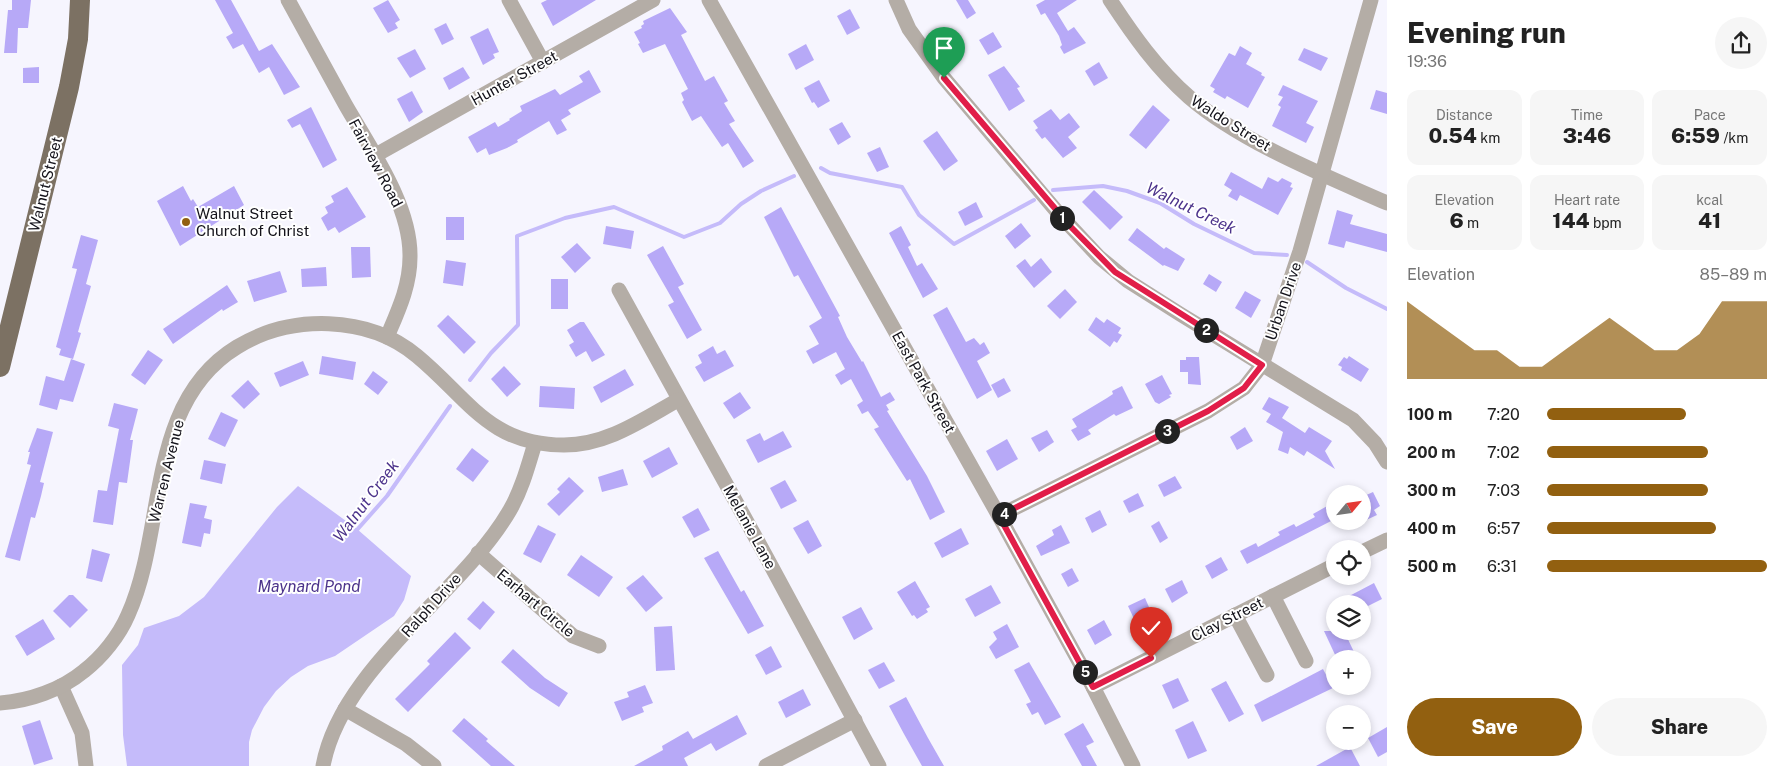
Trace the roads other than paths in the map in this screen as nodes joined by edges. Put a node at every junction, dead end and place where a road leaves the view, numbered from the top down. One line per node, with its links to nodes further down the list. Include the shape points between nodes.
1 (80, 0): 15 (main road, Walnut Street, via 78,39 69,87)
2 (288, 0): 10 (street, Fairview Road)
3 (509, 0): 9 (street)
4 (653, 0): 9 (street, Hunter Street)
5 (709, 0): 21 (street, East Park Street)
6 (896, 0): 16 (street, via 924,53 1084,242 1128,280)
7 (1110, 0): 11 (street, Waldo Street, via 1152,60 1190,98 1247,135)
8 (1371, 0): 11 (street, Urban Drive)
9 (543, 62): 10 (street, Hunter Street)
10 (374, 156): 14 (street, Fairview Road, via 400,206 410,246 403,301)
11 (1320, 173): 12 (street, Waldo Street); 16 (street, Urban Drive, via 1300,251)
12 (1387, 203)
13 (619, 290): 18 (street, Melanie Lane)
14 (387, 337): 19 (street, Warren Avenue, via 418,357 485,421); 31 (street, Warren Avenue, via 347,326 305,324 255,337 235,348 207,372 176,422 139,585 128,616 97,659)
15 (3, 340): 17 (main road, Walnut Street)
16 (1262, 365): 20 (street, via 1353,420 1375,443); 21 (street, Urban Drive, via 1244,388 1208,411)
17 (0, 367)
18 (678, 400): 19 (street, Warren Avenue, via 595,442); 35 (street, Melanie Lane)
19 (535, 443): 24 (street, Ralph Drive, via 510,511)
20 (1387, 462)
21 (999, 516): 32 (street, East Park Street)
22 (1387, 540): 23 (street)
23 (1371, 548)
24 (478, 553): 28 (street, Earhart Circle, via 573,636); 34 (street, Ralph Drive, via 370,672)
25 (1326, 570): 26 (street, Clay Street)
26 (1273, 596): 27 (street, Clay Street); 29 (street)
27 (1235, 615): 30 (street); 32 (street, Clay Street)
28 (599, 646)
29 (1306, 660)
30 (1267, 675)
31 (61, 686): 33 (street, Warren Avenue, via 24,699); 36 (street, via 82,733)
32 (1093, 687): 41 (street, East Park Street)
33 (0, 703)
34 (345, 709): 37 (street, Ralph Drive); 38 (street, via 406,744)
35 (855, 720): 39 (street); 40 (street, Melanie Lane)
36 (86, 766)
37 (323, 766)
38 (434, 766)
39 (766, 766)
40 (879, 766)
41 (1133, 766)

